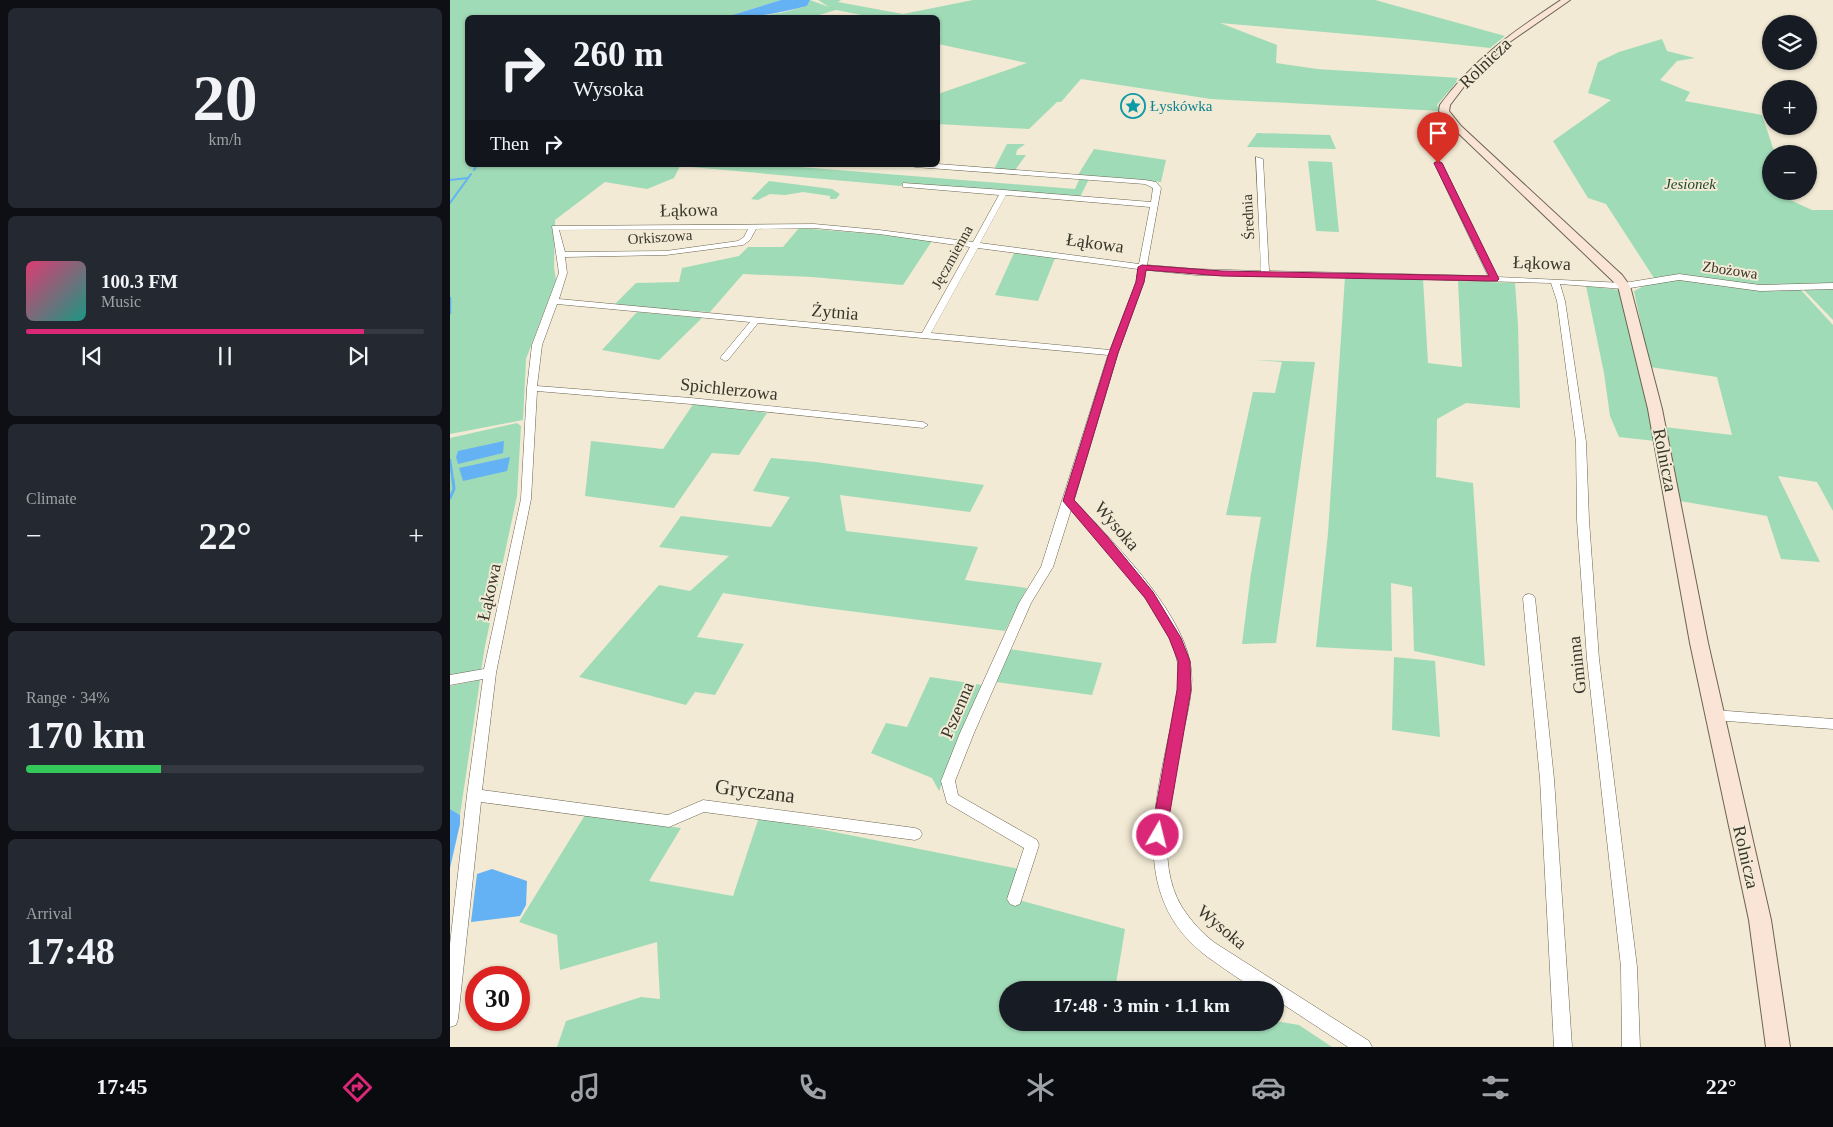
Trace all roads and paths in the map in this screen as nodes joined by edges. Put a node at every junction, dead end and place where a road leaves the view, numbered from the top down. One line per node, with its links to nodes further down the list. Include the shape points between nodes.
1 (1566, 0): 15 (street, Rolnicza, via 1508,39 1469,74 1444,111)
2 (1259, 158): 12 (street, Średnia)
3 (1438, 163): 13 (street)
4 (940, 167): 7 (street, Wysoka, via 1145,182 1157,188)
5 (906, 185): 6 (street)
6 (1004, 192): 7 (street); 9 (street, Jęczmienna)
7 (1154, 206): 11 (street, Wysoka)
8 (753, 227): 9 (street, Łąkowa, via 814,226); 10 (street, Orkiszowa, via 740,243 666,253); 10 (street, Łąkowa, via 554,228)
9 (974, 245): 11 (street, Łąkowa); 19 (street, Jęczmienna)
10 (561, 256): 17 (street, Łąkowa, via 562,274)
11 (1142, 267): 12 (street, Łąkowa); 20 (street, Wysoka, via 1140,282)
12 (1265, 274): 13 (street, Łąkowa)
13 (1494, 279): 14 (street, Łąkowa)
14 (1555, 281): 15 (street, Łąkowa); 38 (street, Gminna, via 1561,301 1581,442 1593,659 1628,967)
15 (1624, 286): 16 (street, Zbożowa, via 1679,277 1760,288); 28 (street, Rolnicza, via 1655,409)
16 (1833, 286)
17 (554, 301): 18 (street, Żytnia); 22 (street, Łąkowa, via 537,345)
18 (756, 321): 19 (street, Żytnia); 21 (street)
19 (925, 336): 20 (street, Żytnia)
20 (1113, 353): 24 (street, Wysoka)
21 (725, 358)
22 (532, 388): 23 (street, Spichlerzowa); 26 (street, Łąkowa, via 526,499)
23 (923, 425)
24 (1068, 501): 32 (street, Pszenna, via 1047,567 1022,610 972,719 948,781 952,799 1032,845); 33 (street, Wysoka, via 1149,595 1175,638 1184,661 1184,690 1158,835 1159,861 1169,897 1191,932)
25 (1529, 598): 37 (street, via 1547,779)
26 (490, 673): 27 (street); 30 (street, Łąkowa)
27 (450, 680)
28 (1714, 715): 29 (street); 39 (street, Rolnicza, via 1760,920)
29 (1833, 724)
30 (474, 795): 31 (street, Gryczana, via 669,821 703,806); 35 (street, Łąkowa)
31 (915, 834)
32 (1015, 899)
33 (1261, 981)
34 (1284, 996): 36 (street, Wysoka)
35 (450, 1019)
36 (1363, 1047)
37 (1563, 1047)
38 (1630, 1047)
39 (1778, 1047)

